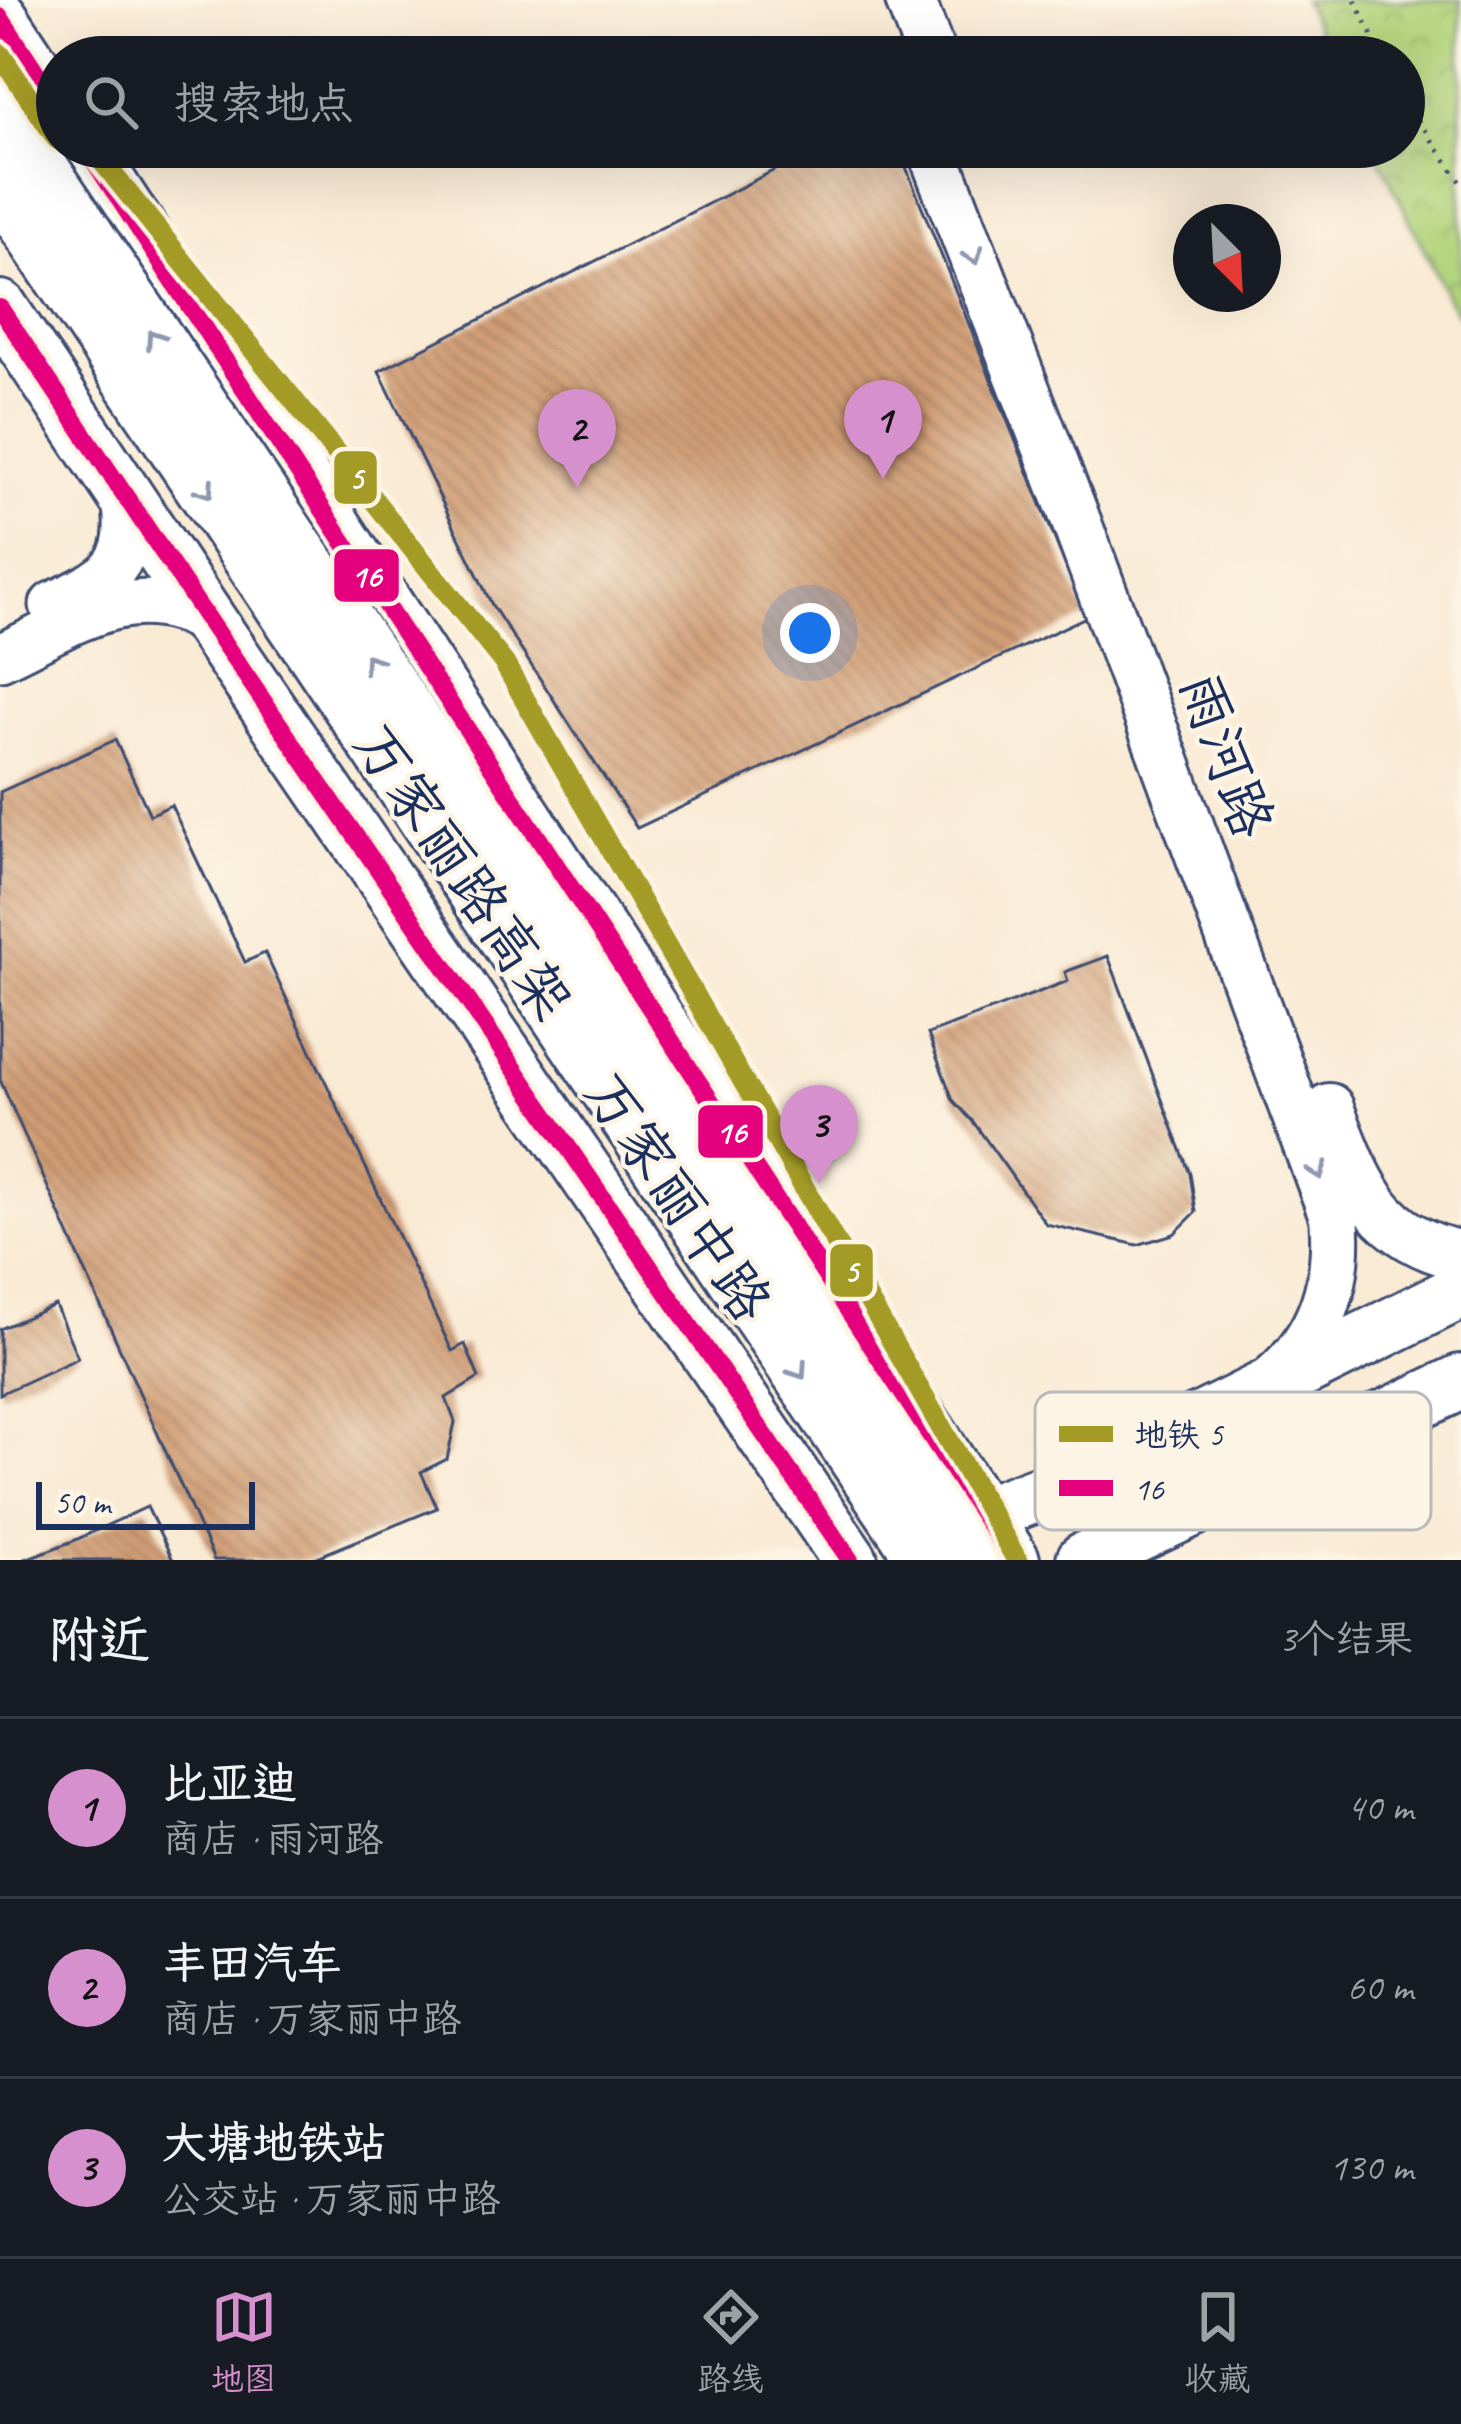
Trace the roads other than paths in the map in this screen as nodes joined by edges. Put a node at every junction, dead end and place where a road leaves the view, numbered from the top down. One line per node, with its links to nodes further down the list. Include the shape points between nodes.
1 (874, 0): 4 (main road)
2 (910, 0): 5 (main road)
3 (0, 17): 6 (main road)
4 (888, 36)
5 (924, 36)
6 (36, 72)
7 (0, 110): 8 (highway, 万家丽路高架, one-way to 7, bridge)
8 (36, 163)
9 (40, 168): 26 (highway, 万家丽路高架, one-way to 9, bridge)
10 (98, 168): 26 (main road, 万家丽中路)
11 (939, 168): 22 (main road, 雨河路, one-way to 22, via 1334,1216 1332,1292 1316,1330)
12 (975, 168): 19 (main road, 雨河路, via 1352,1166 1394,1229)
13 (0, 183): 28 (highway, 万家丽路高架, one-way to 28, bridge)
14 (0, 308): 15 (main road, 万家丽中路)
15 (125, 498): 16 (main road, 万家丽中路); 17 (street, via 129,527 116,569)
16 (210, 623): 18 (street, via 182,606 134,602); 27 (main road, 万家丽中路)
17 (0, 630)
18 (0, 657)
19 (1461, 1256)
20 (1461, 1291): 22 (main road)
21 (1461, 1382): 23 (main road)
22 (1259, 1392)
23 (1431, 1396)
24 (1035, 1507): 26 (main road)
25 (1148, 1530): 30 (main road)
26 (979, 1538): 27 (main road); 29 (main road, 万家丽中路)
27 (847, 1560)
28 (927, 1560)
29 (1012, 1560)
30 (1084, 1560)

